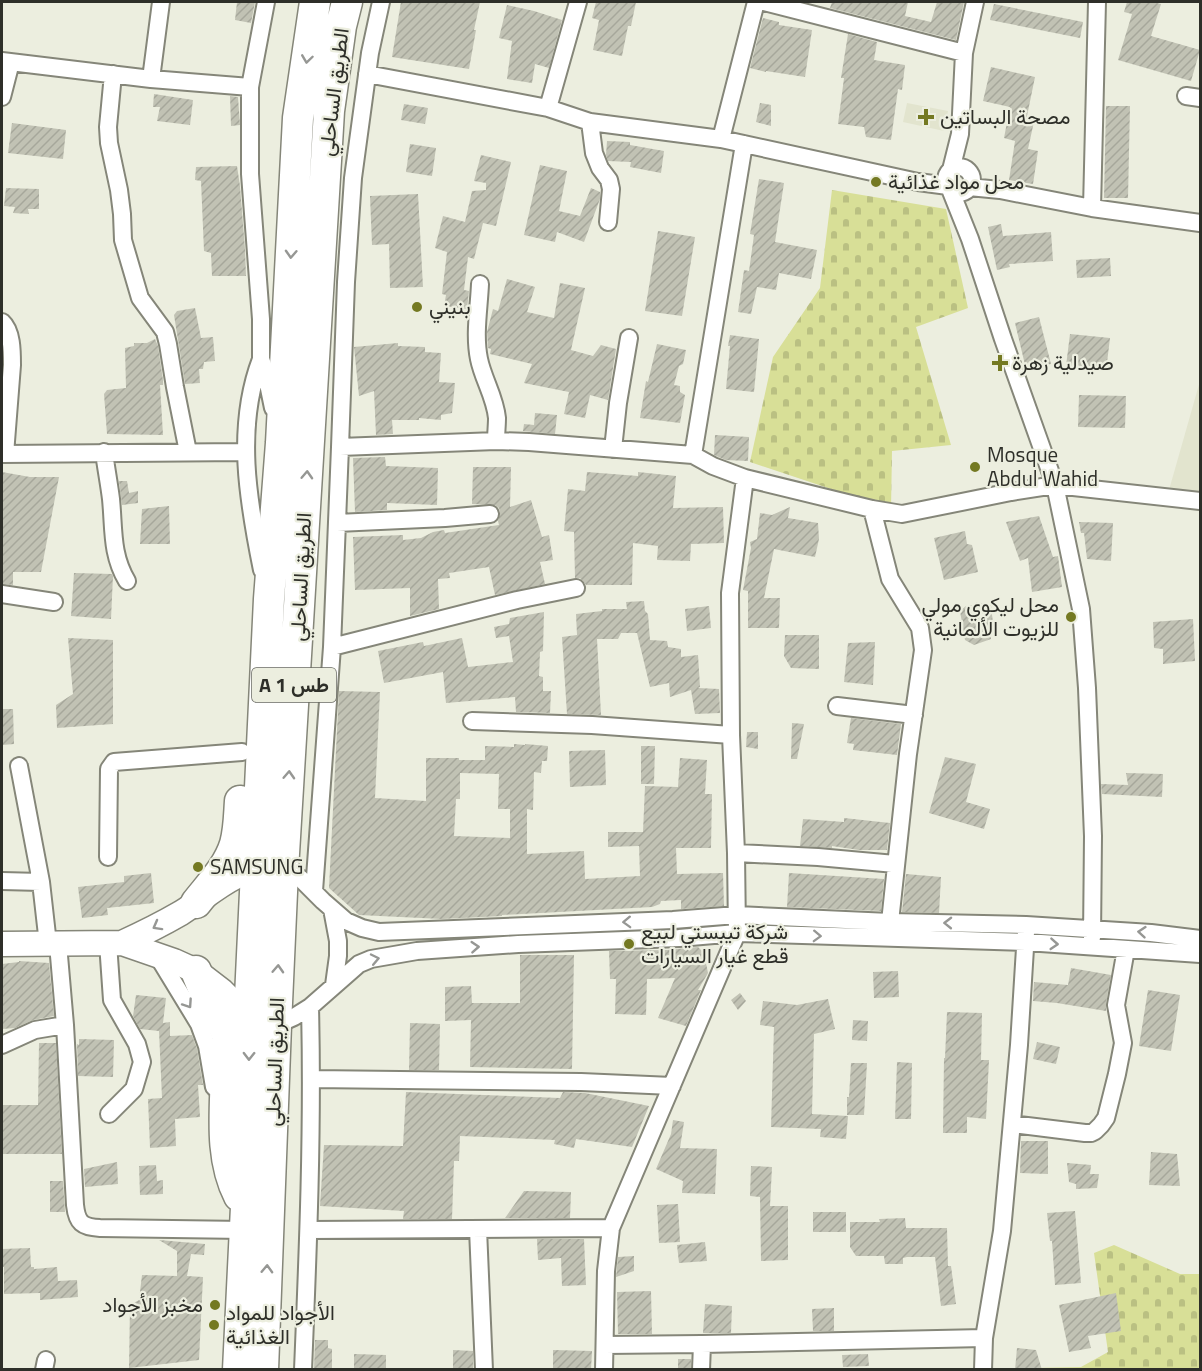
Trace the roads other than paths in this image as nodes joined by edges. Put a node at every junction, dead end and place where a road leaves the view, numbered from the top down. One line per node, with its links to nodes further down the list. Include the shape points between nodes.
1 (161, 2): 16 (street)
2 (266, 2): 17 (street)
3 (315, 2): 33 (highway, الطريق الساحلي / A 1 طس, one-way to 33, via 298,118)
4 (347, 2): 20 (highway, الطريق الساحلي / A 1 طس)
5 (364, 2): 20 (highway, via 349,69)
6 (381, 2): 15 (street)
7 (579, 2): 19 (street)
8 (756, 2): 22 (street)
9 (764, 2): 12 (street)
10 (975, 2): 12 (street)
11 (1097, 2): 25 (street)
12 (964, 53): 24 (street)
13 (6, 61): 14 (street); 18 (street)
14 (113, 74): 16 (street); 37 (street, via 108,127 123,240 140,298 165,332)
15 (367, 74): 19 (street); 34 (street, via 353,178)
16 (152, 79): 17 (street)
17 (250, 87): 31 (street, via 250,174)
18 (2, 97)
19 (548, 108): 21 (street)
20 (329, 111): 63 (highway, الطريق الساحلي / A 1 طس, one-way to 20)
21 (590, 122): 22 (street); 26 (street, via 594,153 611,189)
22 (721, 139): 23 (street)
23 (744, 144): 24 (street, via 918,182); 40 (street)
24 (959, 180): 25 (street); 42 (street, via 970,239)
25 (1092, 208): 27 (street)
26 (608, 222)
27 (1200, 223)
28 (480, 284): 32 (street, via 478,357 497,417)
29 (2, 322): 39 (street, via 12,350)
30 (629, 338): 35 (street)
31 (261, 358): 33 (street); 38 (street, via 252,387)
32 (496, 441): 34 (street); 35 (street)
33 (281, 443): 50 (highway, الطريق الساحلي / A 1 طس)
34 (340, 447): 46 (street)
35 (613, 449): 40 (street)
36 (104, 452): 37 (street); 39 (street); 47 (street, via 114,544)
37 (188, 452): 38 (street)
38 (245, 452): 50 (street, via 251,517)
39 (3, 454)
40 (693, 455): 41 (street)
41 (745, 478): 44 (street); 57 (street, via 730,593)
42 (1055, 485): 43 (street); 44 (street, via 902,514); 72 (street, via 1081,609 1093,836)
43 (1200, 501)
44 (872, 509): 55 (street, via 890,579 920,628 922,650)
45 (490, 514): 46 (street)
46 (337, 523): 52 (street)
47 (127, 581)
48 (576, 588): 52 (street)
49 (2, 594): 51 (street)
50 (269, 599): 53 (highway, الطريق الساحلي / A 1 طس)
51 (54, 602)
52 (332, 647): 66 (street)
53 (267, 650): 58 (highway, via 257,657 247,674); 63 (highway, الطريق الساحلي / A 1 طس)
54 (837, 706): 55 (street)
55 (914, 715): 62 (street)
56 (472, 721): 57 (street)
57 (731, 735): 60 (street)
58 (242, 752): 61 (street, via 114,762 109,769); 67 (highway, via 235,844)
59 (19, 766): 65 (street)
60 (736, 853): 62 (street); 69 (street)
61 (108, 857)
62 (895, 864): 70 (street)
63 (269, 869): 66 (street, via 300,878); 67 (street, via 241,873); 86 (highway, الطريق الساحلي / A 1 طس)
64 (2, 881): 65 (street)
65 (41, 882): 78 (street)
66 (314, 891): 68 (street)
67 (196, 903): 76 (street, one-way to 76, via 152,929)
68 (332, 909): 69 (street, one-way to 68, via 379,932 346,921); 84 (street, via 338,941)
69 (737, 915): 70 (street); 73 (street)
70 (890, 921): 71 (street, one-way to 70)
71 (1026, 925): 72 (street); 75 (street)
72 (1093, 928): 74 (street, one-way to 72); 79 (street)
73 (737, 933): 75 (street, one-way to 75); 84 (street, one-way to 73, via 370,959 417,951); 90 (street)
74 (1200, 939)
75 (1026, 942): 79 (street, one-way to 79); 92 (street)
76 (115, 943): 78 (street); 82 (street); 91 (street, via 112,999 137,1044 142,1062 134,1089)
77 (2, 944): 78 (street)
78 (53, 944): 87 (street)
79 (1091, 946): 80 (street)
80 (1126, 949): 81 (street); 92 (street, via 1116,1005 1123,1043 1106,1118 1095,1131 1085,1133)
81 (1200, 954)
82 (157, 955): 83 (street); 93 (street, one-way to 93, via 204,1034)
83 (196, 971): 86 (street); 93 (highway, via 227,1035)
84 (334, 985): 85 (street)
85 (310, 1007): 86 (street, via 294,1017); 89 (street)
86 (263, 1021): 94 (highway, الطريق الساحلي / A 1 طس, one-way to 94); 102 (highway, الطريق الساحلي / A 1 طس, one-way to 86)
87 (66, 1025): 88 (street, via 35,1030); 94 (street, via 79,1221 87,1227 100,1228)
88 (2, 1045)
89 (312, 1079): 90 (street); 97 (street)
90 (672, 1086): 95 (street)
91 (109, 1114)
92 (1012, 1124): 98 (street, via 1002,1231)
93 (225, 1146): 94 (highway)
94 (246, 1219): 101 (highway, الطريق الساحلي / A 1 طس)
95 (611, 1228): 96 (street); 100 (street)
96 (478, 1229): 97 (street); 104 (street)
97 (309, 1230): 103 (street)
98 (984, 1338): 99 (street); 107 (street)
99 (702, 1344): 100 (street); 106 (street)
100 (605, 1345): 105 (street)
101 (238, 1370)
102 (263, 1370)
103 (303, 1370)
104 (484, 1370)
105 (604, 1370)
106 (701, 1370)
107 (983, 1370)

